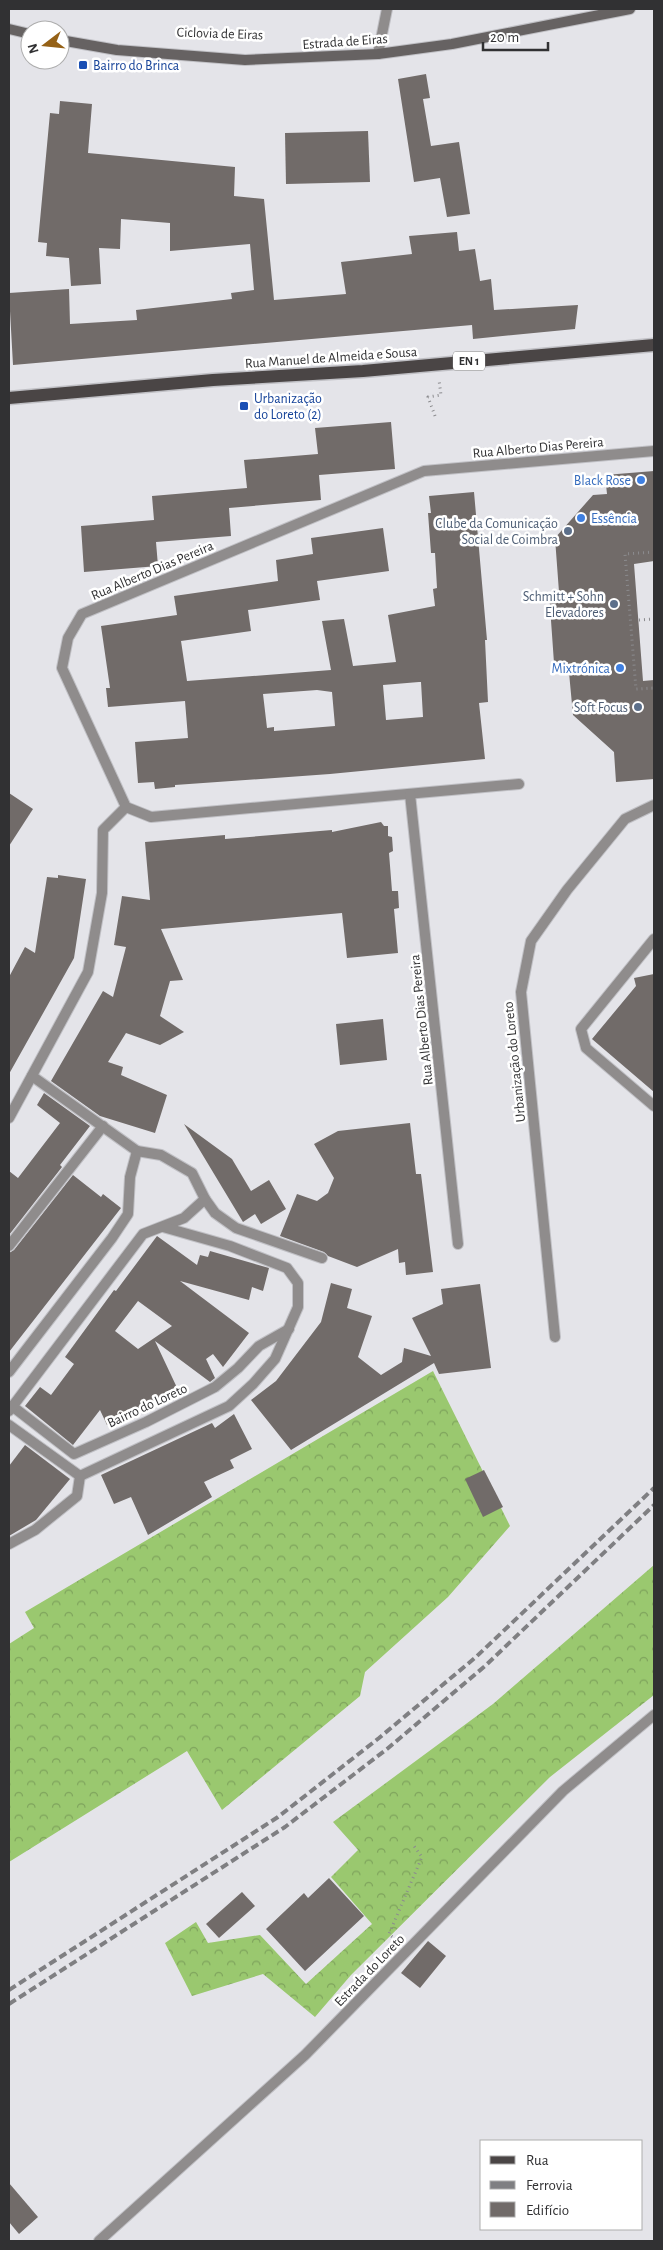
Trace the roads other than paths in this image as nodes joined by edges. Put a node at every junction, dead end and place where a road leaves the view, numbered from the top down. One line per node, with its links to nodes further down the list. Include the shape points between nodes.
1 (387, 9): 4 (street)
2 (630, 9): 4 (street, Estrada de Eiras, via 452,44)
3 (70, 42): 4 (street, Estrada de Eiras, via 117,50 245,60)
4 (378, 54)
5 (654, 345): 6 (main road, Rua Manuel de Almeida e Sousa / EN 1)
6 (9, 398)
7 (654, 451): 11 (street, Rua Alberto Dias Pereira, via 424,471 82,614 68,638 62,668)
8 (519, 784): 9 (street)
9 (410, 794): 11 (street, via 151,817); 20 (street, Rua Alberto Dias Pereira)
10 (654, 805): 24 (street, Urbanização do Loreto, via 625,819 557,904 531,941 521,992)
11 (126, 806): 13 (street, via 103,830 102,893 88,972)
12 (654, 938): 14 (street, via 581,1029 586,1048)
13 (32, 1076): 15 (street); 16 (street)
14 (654, 1106)
15 (9, 1118)
16 (103, 1126): 17 (street); 21 (street)
17 (137, 1151): 18 (street, via 162,1155 192,1173); 25 (street, via 130,1177 128,1214)
18 (204, 1199): 19 (street, Bairro do Loreto, via 184,1218); 22 (street, via 215,1213 236,1228)
19 (163, 1227): 23 (street, via 230,1246 287,1268 298,1283 298,1307); 26 (street, Bairro do Loreto, via 143,1234)
20 (458, 1244)
21 (9, 1246)
22 (322, 1258)
23 (290, 1328): 26 (street, Bairro do Loreto, via 259,1346 215,1387 74,1454); 28 (street, via 275,1359 229,1406)
24 (555, 1337)
25 (9, 1372)
26 (10, 1408)
27 (9, 1425): 28 (street)
28 (80, 1476): 29 (street, via 77,1496 35,1530)
29 (9, 1544)
30 (654, 1714): 31 (street, Estrada do Loreto, via 563,1791 305,2055)
31 (99, 2241)

